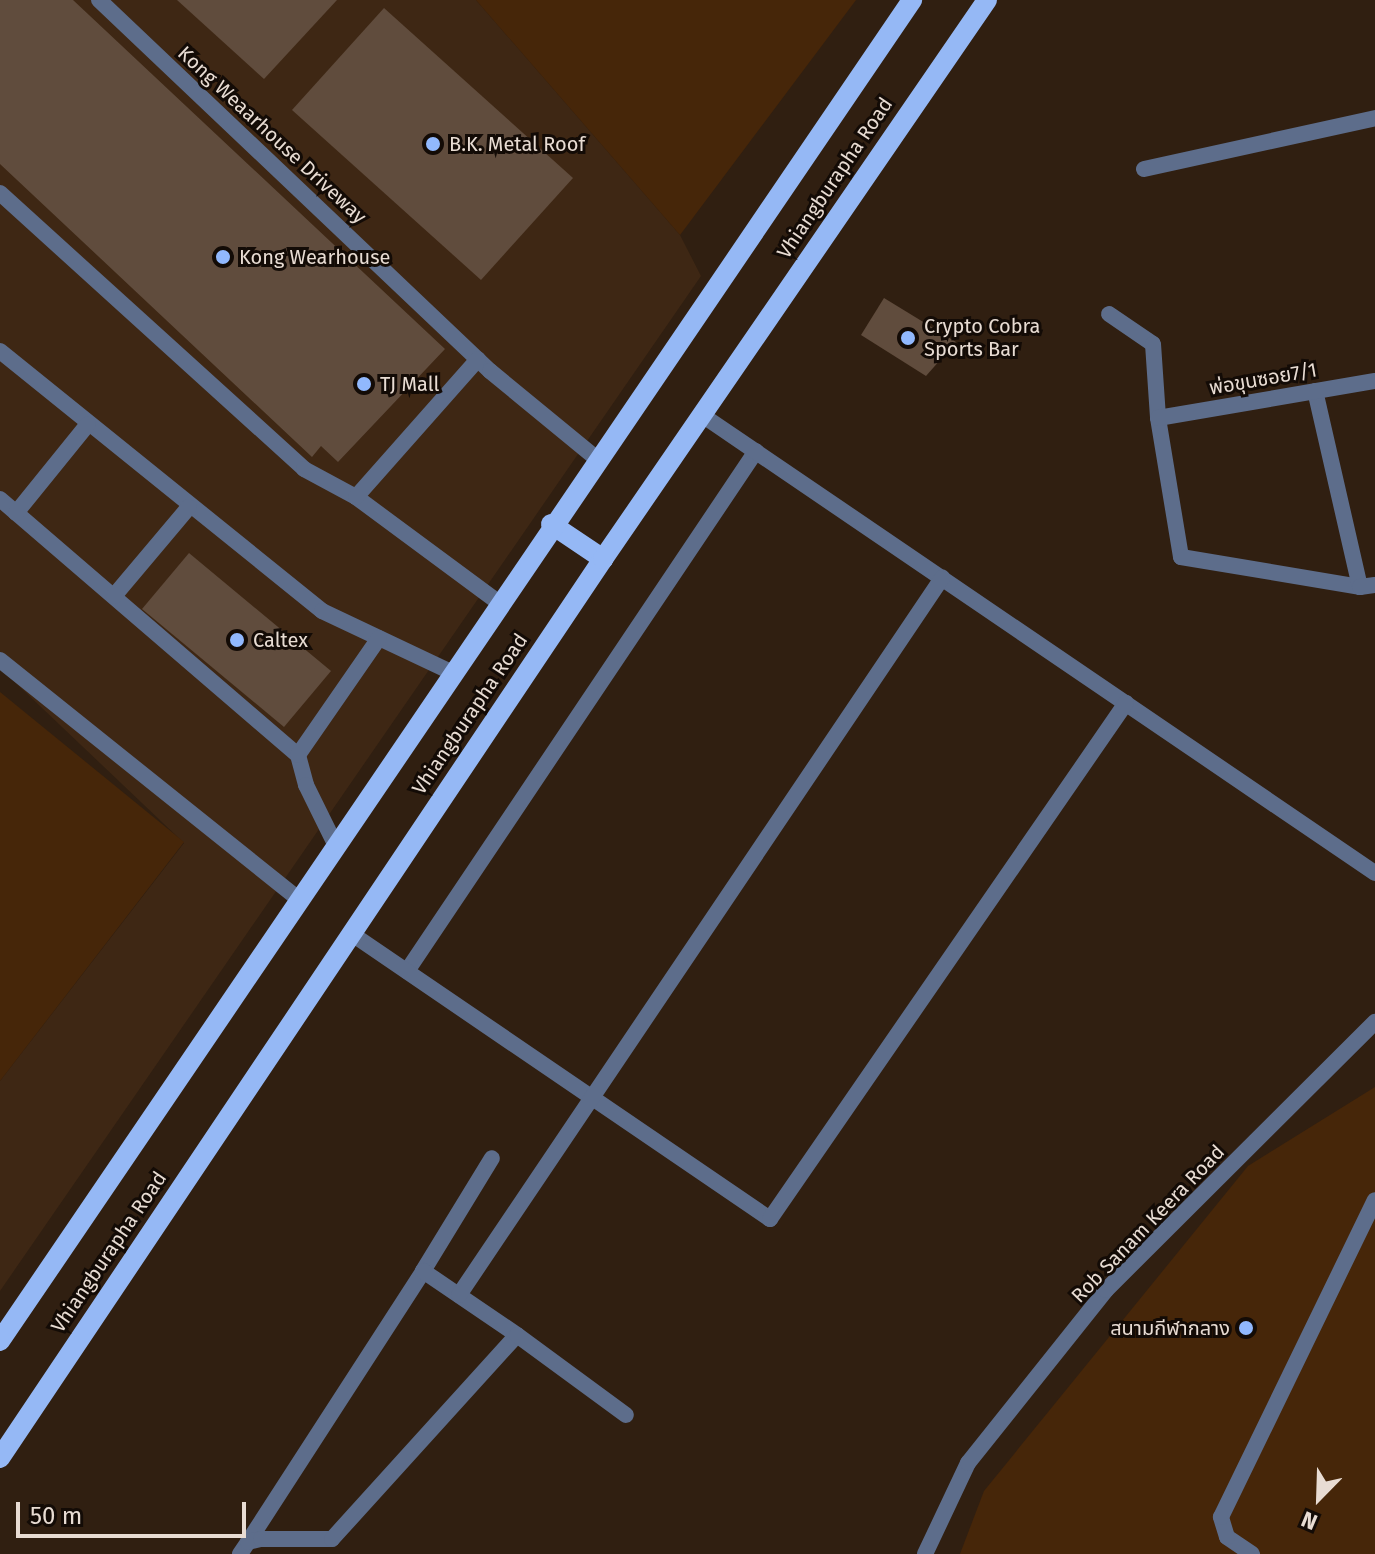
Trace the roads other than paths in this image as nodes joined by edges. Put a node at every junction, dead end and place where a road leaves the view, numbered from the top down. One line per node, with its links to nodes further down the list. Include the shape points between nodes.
1 (99, 0): 9 (street, Kong Weaarhouse Driveway)
2 (912, 0): 16 (main road, Vhiangburapha Road)
3 (987, 0): 12 (main road, Vhiangburapha Road)
4 (1375, 118): 5 (street)
5 (1144, 169)
6 (0, 193): 17 (street, via 304,469)
7 (1109, 314): 13 (street, via 1153,344)
8 (0, 351): 14 (street)
9 (478, 359): 16 (street, Kong Weaarhouse Driveway); 17 (street)
10 (1375, 381): 11 (street, พ่อขุนซอย7/1)
11 (1315, 391): 13 (street, พ่อขุนซอย7/1); 24 (street)
12 (702, 415): 15 (street); 22 (main road, Vhiangburapha Road)
13 (1158, 418): 24 (street, via 1181,557)
14 (88, 424): 19 (street); 20 (street)
15 (756, 451): 23 (street); 36 (street)
16 (596, 458): 21 (main road, Vhiangburapha Road)
17 (356, 497): 26 (street)
18 (0, 499): 20 (street)
19 (189, 507): 25 (street); 27 (street, via 322,611)
20 (16, 513): 25 (street)
21 (551, 524): 22 (main road); 26 (main road, Vhiangburapha Road)
22 (603, 559): 35 (main road, Vhiangburapha Road)
23 (942, 578): 30 (street); 38 (street)
24 (1368, 586)
25 (114, 596): 31 (street)
26 (498, 602): 29 (main road, Vhiangburapha Road)
27 (379, 638): 29 (street); 31 (street)
28 (0, 660): 34 (street)
29 (451, 672): 32 (main road, Vhiangburapha Road)
30 (1126, 703): 33 (street); 38 (street, via 770,1219)
31 (298, 755): 32 (street, via 306,785)
32 (335, 844): 34 (main road, Vhiangburapha Road)
33 (1375, 873)
34 (298, 899): 44 (main road, Vhiangburapha Road)
35 (352, 934): 36 (street); 46 (main road, Vhiangburapha Road)
36 (407, 971): 38 (street)
37 (1375, 1022): 48 (street, Rob Sanam Keera Road, via 1106,1290 968,1463)
38 (591, 1097): 42 (street)
39 (492, 1158): 41 (street)
40 (1375, 1200): 49 (street, via 1221,1517 1227,1537)
41 (423, 1271): 42 (street); 47 (street)
42 (459, 1295): 43 (street)
43 (517, 1335): 45 (street); 47 (street, via 332,1539)
44 (0, 1341)
45 (626, 1415)
46 (0, 1458)
47 (244, 1548)
48 (925, 1554)
49 (1252, 1554)

